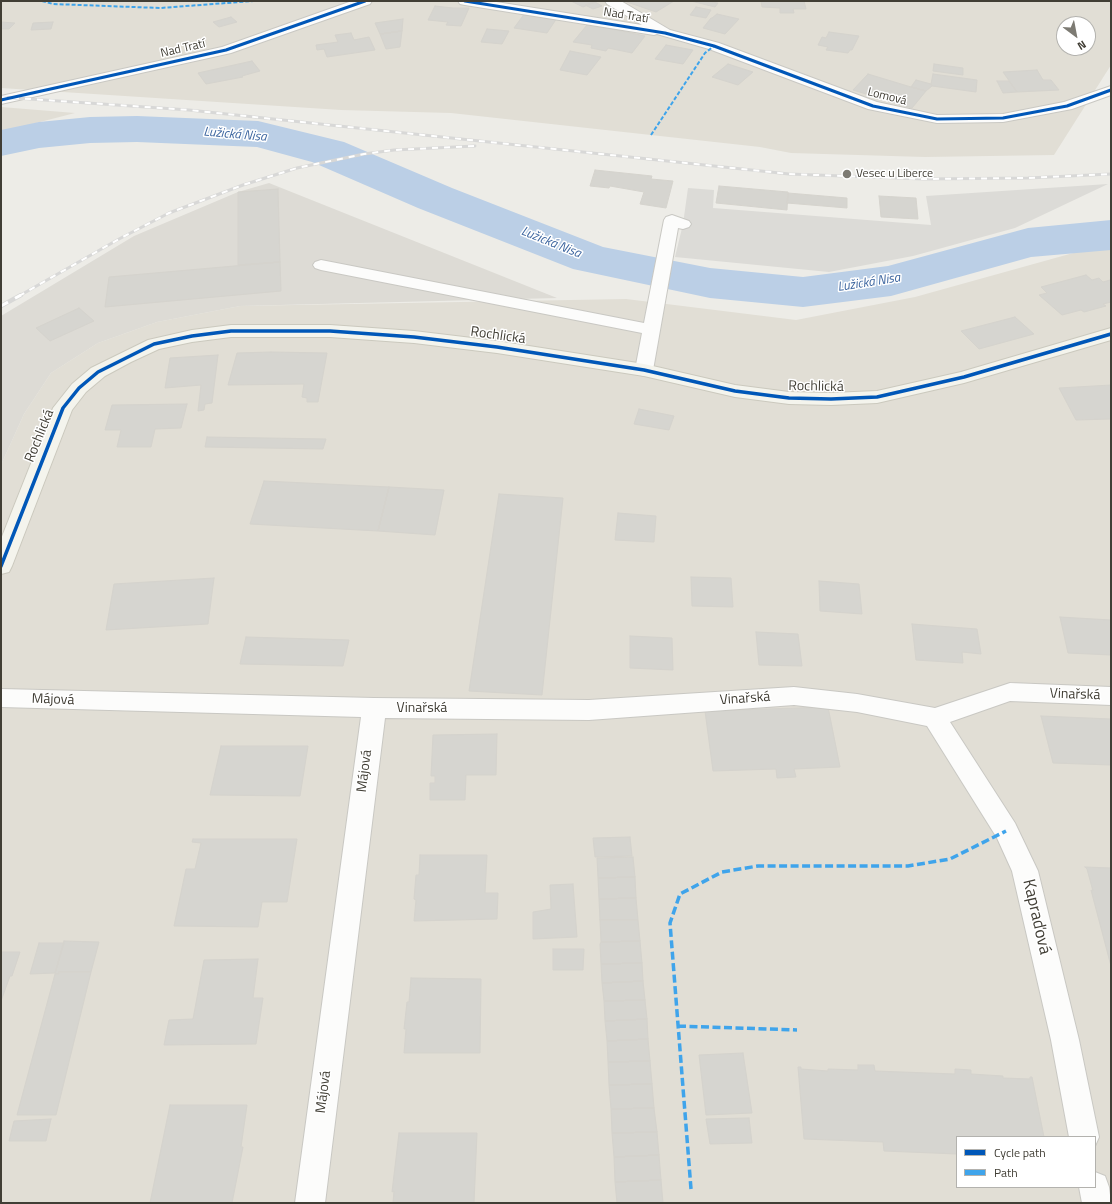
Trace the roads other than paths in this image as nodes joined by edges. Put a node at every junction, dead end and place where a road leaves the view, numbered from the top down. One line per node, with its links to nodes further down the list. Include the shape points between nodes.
1 (365, 1): 6 (street, Nad Tratí, via 226,50)
2 (465, 1): 4 (street, Nad Tratí)
3 (612, 1): 4 (street, Lomová)
4 (665, 33): 5 (street, Lomová, via 714,46 873,106 937,118 1003,118 1067,106)
5 (1111, 90)
6 (1, 100)
7 (683, 224): 9 (lane, via 672,220)
8 (321, 265): 9 (lane)
9 (652, 330): 11 (lane)
10 (1111, 334): 11 (street, Rochlická, via 964,378 878,396 789,398 735,391)
11 (644, 370): 12 (street, Rochlická, via 497,347 414,337 330,331 231,331 154,344 98,372 79,388 63,408)
12 (1, 566)
13 (1111, 696): 16 (street, Vinařská, via 1010,692)
14 (1, 698): 15 (street, Májová)
15 (374, 708): 16 (street, Vinařská, via 589,710 794,696 857,703); 19 (street, Májová)
16 (935, 718): 17 (street, Kapraďová, via 1006,831 1026,871 1065,1040)
17 (1084, 1136)
18 (1094, 1188): 20 (street)
19 (310, 1203)
20 (1097, 1203)

